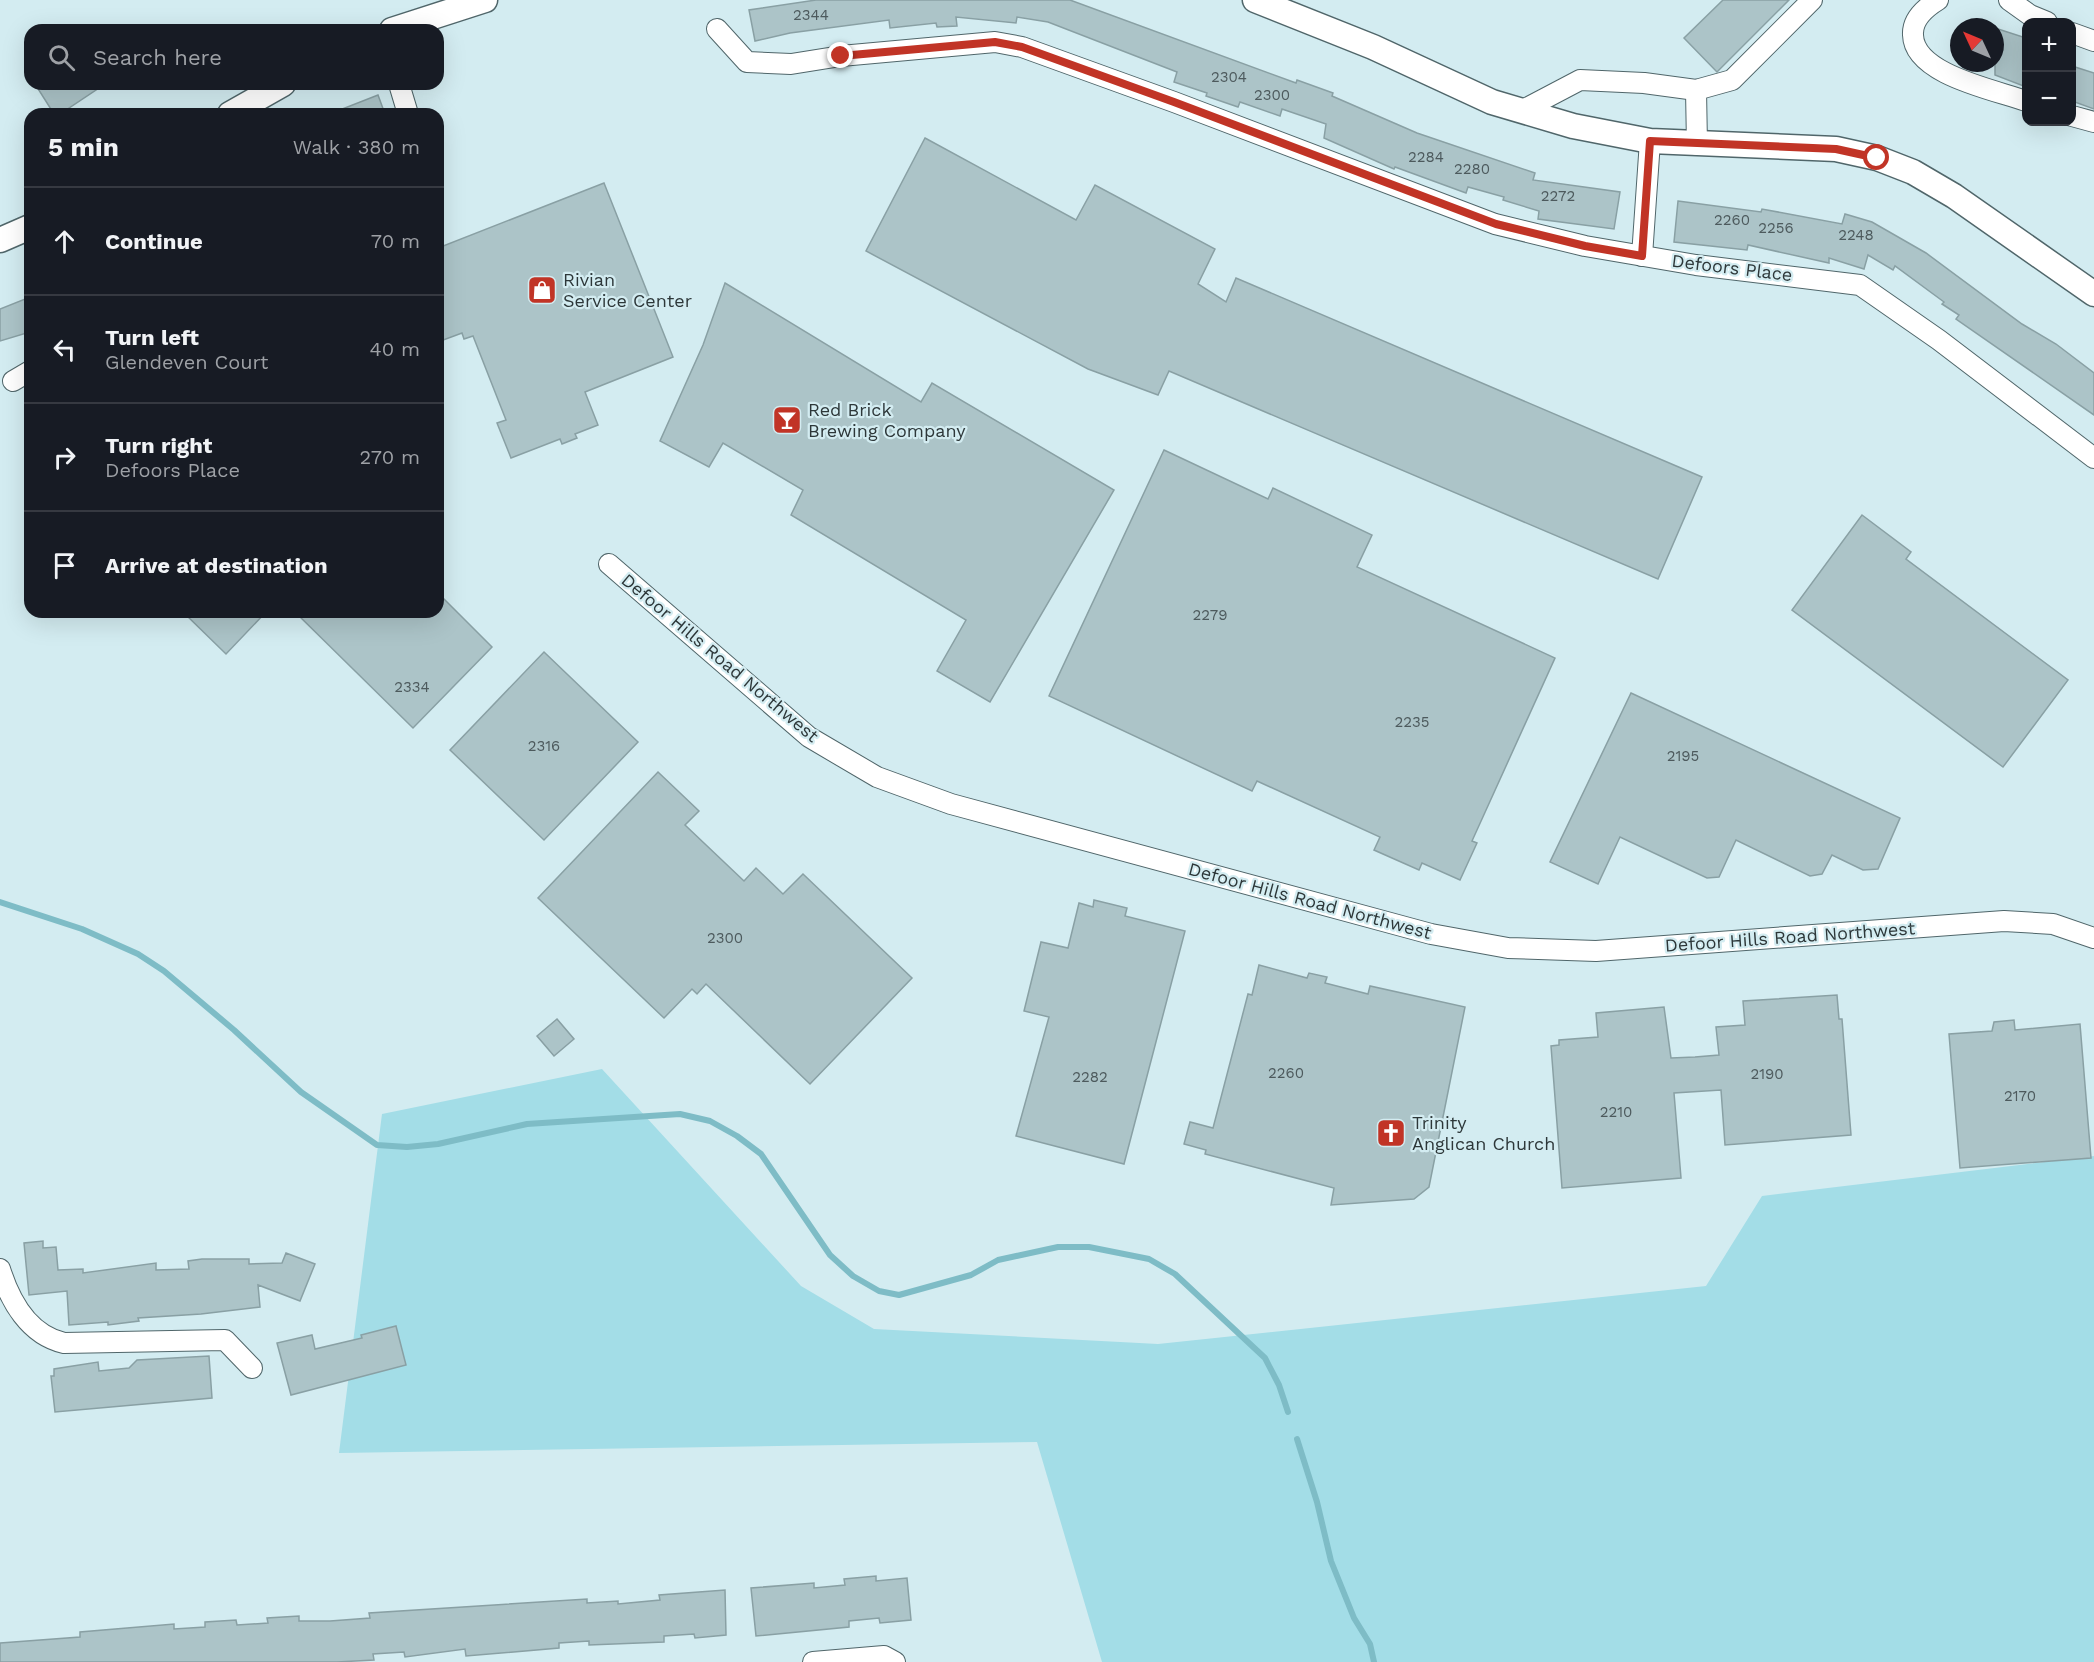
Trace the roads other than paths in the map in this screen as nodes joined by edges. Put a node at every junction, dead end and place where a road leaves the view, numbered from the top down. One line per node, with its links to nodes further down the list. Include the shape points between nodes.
1 (485, 0): 7 (street)
2 (1255, 0): 17 (street)
3 (1812, 0): 13 (street, via 1732,80)
4 (1938, 0): 14 (street, via 1918,16 1913,30 1913,42 1922,57 1951,75)
5 (2009, 0): 6 (street)
6 (2037, 18)
7 (411, 24)
8 (717, 29): 24 (street, Defoors Place, via 747,62 791,64 995,42 1022,47 1496,224)
9 (2076, 34): 10 (street)
10 (2094, 40)
11 (272, 90): 15 (street)
12 (401, 90): 16 (street)
13 (1696, 90): 17 (street, via 1644,82 1580,80); 21 (street)
14 (2022, 100)
15 (241, 108)
16 (406, 108)
17 (1521, 111): 20 (street)
18 (2076, 117): 19 (street)
19 (2094, 122)
20 (1650, 141): 21 (street); 24 (street)
21 (1697, 145): 25 (street, via 1836,149 1877,158 1913,172 1954,196)
22 (24, 230): 23 (street)
23 (0, 240)
24 (1642, 256): 26 (street, Defoors Place, via 1860,285)
25 (2094, 294)
26 (2094, 458)
27 (609, 564): 28 (street, Defoor Hills Road Northwest, via 782,715 818,743 878,777 951,804 1431,934 1508,948 1596,951 2004,921 2053,924)
28 (2094, 938)
29 (0, 1269): 30 (street, via 18,1310 33,1328 51,1340 225,1340)
30 (252, 1368)
31 (813, 1662): 32 (street, via 884,1656)
32 (895, 1662)

